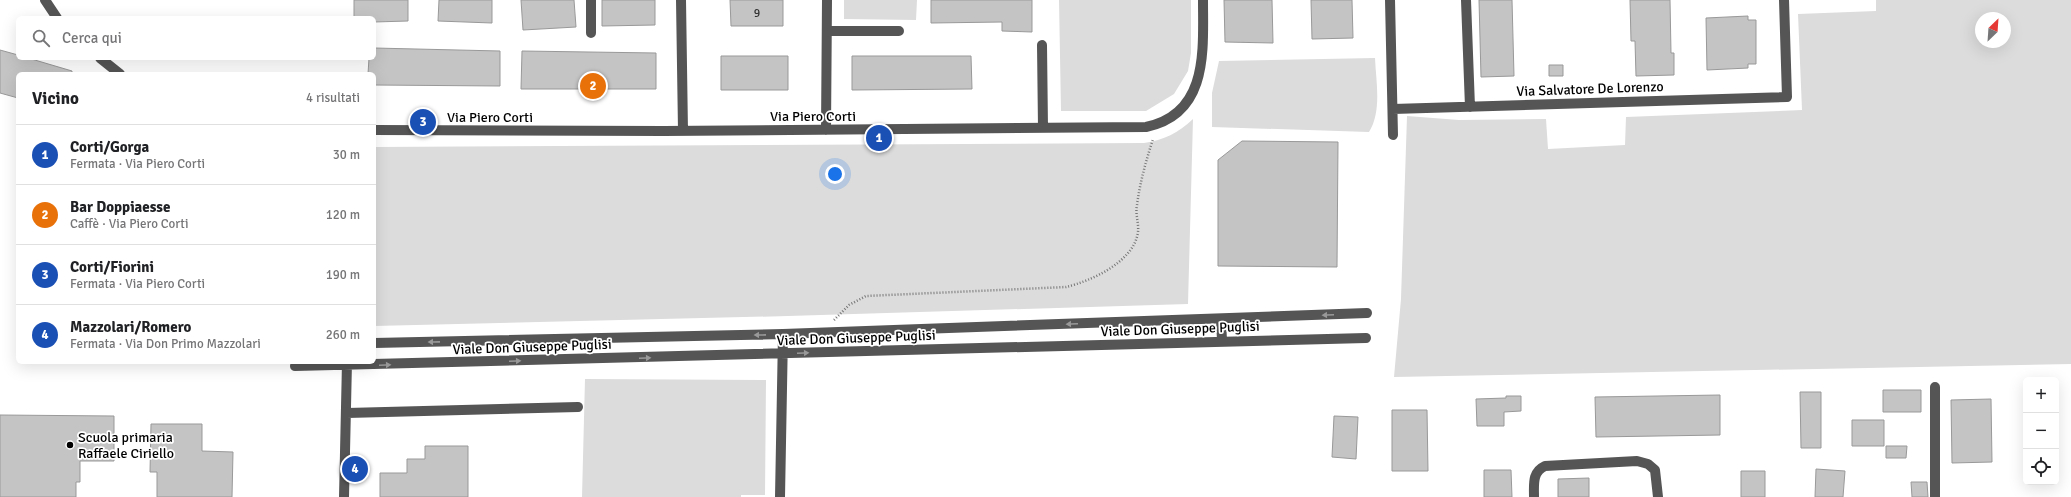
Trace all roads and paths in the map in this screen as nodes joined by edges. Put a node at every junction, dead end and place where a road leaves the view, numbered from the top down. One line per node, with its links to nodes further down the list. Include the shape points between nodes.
1 (46, 0): 9 (street)
2 (591, 0): 12 (street)
3 (681, 0): 20 (street)
4 (826, 0): 10 (street)
5 (1203, 0): 18 (street, Via Piero Corti, via 1203,54 1200,75 1187,102 1173,116 1155,125 1138,128)
6 (1390, 0): 17 (street)
7 (1466, 0): 16 (street)
8 (1784, 0): 16 (street, Via Salvatore De Lorenzo, via 1787,97)
9 (56, 16)
10 (827, 31): 11 (street); 21 (street)
11 (899, 31)
12 (591, 33)
13 (1042, 45): 18 (street)
14 (102, 60): 15 (street)
15 (118, 72)
16 (1470, 107): 17 (street, Via Salvatore De Lorenzo)
17 (1393, 109): 22 (street)
18 (1043, 128): 21 (street, Via Piero Corti)
19 (376, 130): 20 (street, Via Piero Corti)
20 (683, 130): 21 (street, Via Piero Corti)
21 (826, 130)
22 (1393, 135)
23 (1153, 139): 26 (path, via 1136,206 1138,232 1134,245 1121,261 1088,281 1066,287 866,296 849,305)
24 (1367, 313): 25 (street, Viale Don Giuseppe Puglisi, one-way to 25)
25 (1221, 319): 26 (street, Viale Don Giuseppe Puglisi, one-way to 26); 29 (street)
26 (820, 333): 27 (street, Viale Don Giuseppe Puglisi)
27 (783, 334): 30 (street, Viale Don Giuseppe Puglisi, one-way to 30); 31 (street)
28 (1366, 338): 29 (street, Viale Don Giuseppe Puglisi)
29 (1222, 341): 31 (street, Viale Don Giuseppe Puglisi, one-way to 29)
30 (376, 343)
31 (784, 354): 32 (street, Viale Don Giuseppe Puglisi, one-way to 31); 39 (street)
32 (376, 363)
33 (347, 364): 34 (street, Viale Don Giuseppe Puglisi); 37 (street)
34 (295, 366)
35 (1935, 387): 42 (street)
36 (578, 407): 37 (street)
37 (347, 413): 38 (street)
38 (344, 497)
39 (780, 497)
40 (1534, 497): 41 (street, via 1534,477 1538,470 1545,466 1637,461 1648,464 1655,470)
41 (1658, 497)
42 (1936, 497)

